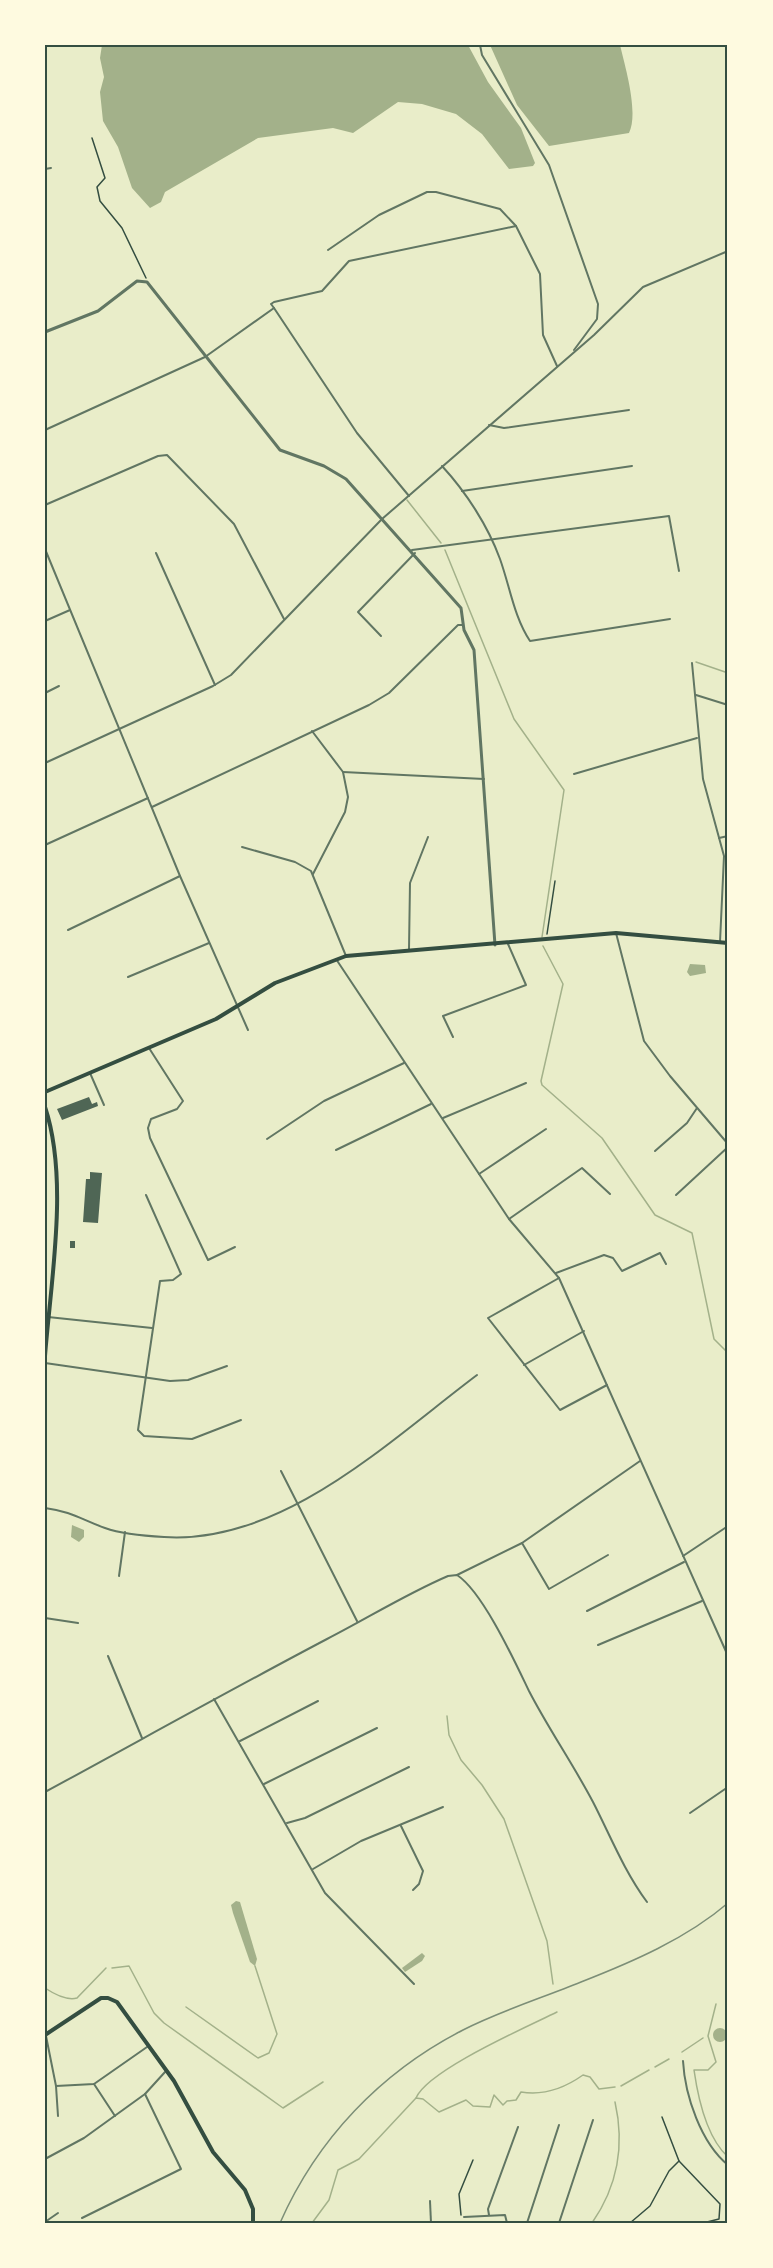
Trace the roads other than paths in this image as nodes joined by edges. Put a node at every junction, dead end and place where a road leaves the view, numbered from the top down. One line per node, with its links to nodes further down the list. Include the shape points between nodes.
1 (480, 45): 9 (street, via 482,55 549,165 596,298 597,319)
2 (51, 168): 3 (street)
3 (45, 170)
4 (516, 226): 5 (street, via 500,209 427,192 379,215); 7 (street, via 349,261 322,291 271,303); 11 (street, via 540,274 543,335)
5 (328, 250)
6 (728, 251): 9 (street, via 643,287)
7 (274, 308): 10 (street); 18 (street, via 357,433)
8 (45, 332): 10 (street, via 98,311 137,281 147,282)
9 (573, 352): 11 (street)
10 (205, 357): 14 (street); 20 (street, via 280,450 338,473)
11 (557, 366): 13 (street)
12 (629, 410): 13 (street, via 504,428)
13 (489, 425): 15 (street)
14 (45, 430)
15 (442, 466): 17 (street); 18 (street)
16 (632, 466): 17 (street)
17 (462, 491): 21 (street)
18 (409, 496): 20 (street)
19 (45, 506): 29 (street, via 159,456 167,456 234,524)
20 (382, 519): 23 (street); 29 (street)
21 (491, 539): 23 (street); 26 (street, via 669,516); 28 (street, via 530,641)
22 (45, 549): 27 (street)
23 (411, 550): 25 (street)
24 (156, 553): 34 (street)
25 (415, 554): 31 (street, via 461,608); 32 (street, via 357,612)
26 (679, 571)
27 (70, 610): 30 (street); 39 (street)
28 (670, 619)
29 (284, 620): 34 (street, via 231,675)
30 (45, 621)
31 (463, 625): 40 (street, via 458,625 389,693); 45 (street, via 474,650)
32 (381, 636)
33 (692, 663): 37 (street)
34 (215, 685): 39 (street)
35 (59, 686): 36 (street)
36 (45, 693)
37 (696, 695): 38 (street); 41 (street)
38 (728, 705)
39 (120, 728): 42 (street); 46 (street)
40 (312, 730): 43 (street); 47 (street)
41 (697, 738): 44 (street); 50 (street, via 708,805)
42 (45, 762)
43 (343, 772): 45 (street); 53 (street, via 348,805)
44 (574, 774)
45 (484, 779): 61 (street)
46 (148, 798): 47 (street); 51 (street)
47 (152, 807): 54 (street)
48 (728, 836): 50 (street)
49 (428, 837): 62 (street, via 410,884)
50 (719, 838): 57 (street, via 724,856)
51 (45, 845)
52 (242, 847): 53 (street, via 301,864)
53 (313, 873): 63 (street)
54 (180, 876): 55 (street); 59 (street)
55 (68, 930)
56 (616, 933): 57 (main road); 60 (main road); 77 (street, via 644,1041)
57 (720, 942): 58 (main road)
58 (728, 942)
59 (209, 943): 65 (street); 66 (street)
60 (508, 944): 61 (main road); 68 (street, via 526,985 443,1016)
61 (495, 945): 62 (main road)
62 (409, 952): 63 (main road)
63 (346, 956): 64 (main road)
64 (336, 959): 66 (main road, via 275,983); 70 (street)
65 (128, 977)
66 (236, 1008): 67 (street); 69 (main road)
67 (248, 1030)
68 (453, 1037)
69 (149, 1048): 71 (main road); 89 (street, via 183,1101 177,1108 152,1119 148,1128 150,1138 208,1260)
70 (404, 1064): 74 (street); 80 (street, via 324,1101)
71 (90, 1073): 73 (main road); 75 (street)
72 (526, 1083): 78 (street)
73 (45, 1092)
74 (431, 1104): 78 (street); 82 (street)
75 (104, 1105)
76 (45, 1107): 93 (main road, via 55,1142 58,1176)
77 (697, 1108): 81 (street); 83 (street, via 687,1123)
78 (441, 1119): 84 (street)
79 (546, 1129): 84 (street)
80 (267, 1139)
81 (728, 1145): 87 (street)
82 (336, 1150)
83 (655, 1151)
84 (479, 1174): 88 (street)
85 (610, 1194): 88 (street, via 582,1168)
86 (147, 1195): 94 (street, via 180,1274 173,1280 160,1281)
87 (676, 1195)
88 (509, 1220): 91 (street)
89 (235, 1247)
90 (666, 1264): 91 (street, via 660,1253 622,1271 613,1258 603,1255)
91 (556, 1273): 92 (street)
92 (559, 1278): 95 (street); 98 (street, via 488,1318)
93 (48, 1317): 94 (street); 96 (main road)
94 (153, 1328): 101 (street)
95 (584, 1331): 98 (street); 102 (street)
96 (45, 1356)
97 (45, 1363): 101 (street)
98 (524, 1365): 102 (street, via 560,1410)
99 (227, 1366): 101 (street, via 188,1380)
100 (477, 1375): 106 (street, via 318,1494)
101 (146, 1378): 103 (street, via 138,1430 144,1436 192,1439)
102 (607, 1385): 104 (street)
103 (241, 1420)
104 (641, 1461): 110 (street); 112 (street)
105 (281, 1471): 106 (street)
106 (297, 1502): 109 (street, via 255,1522 203,1536 167,1538); 119 (street)
107 (45, 1508): 109 (street, via 71,1512 107,1529)
108 (728, 1526): 112 (street)
109 (125, 1532): 115 (street)
110 (522, 1543): 111 (street, via 549,1589); 114 (street)
111 (608, 1555)
112 (682, 1556): 113 (street)
113 (685, 1562): 116 (street); 117 (street)
114 (457, 1575): 119 (street, via 418,1588); 139 (street, via 468,1584 507,1645)
115 (118, 1576)
116 (702, 1601): 121 (street); 123 (street)
117 (588, 1611)
118 (45, 1618): 120 (street)
119 (358, 1622): 124 (street)
120 (78, 1623)
121 (598, 1645)
122 (108, 1656): 127 (street)
123 (728, 1656)
124 (214, 1699): 127 (street); 128 (street)
125 (318, 1701): 128 (street)
126 (377, 1728): 130 (street)
127 (142, 1738): 132 (street)
128 (239, 1741): 130 (street)
129 (409, 1767): 135 (street, via 306,1818)
130 (263, 1784): 135 (street)
131 (728, 1787): 134 (street)
132 (45, 1792)
133 (443, 1807): 136 (street)
134 (690, 1813)
135 (286, 1823): 137 (street)
136 (401, 1826): 137 (street, via 361,1841); 138 (street, via 423,1871)
137 (312, 1869): 140 (street, via 331,1901)
138 (413, 1890)
139 (647, 1902)
140 (414, 1984)
141 (45, 2035): 142 (main road, via 91,2003 108,1998 121,2006); 146 (street)
142 (149, 2045): 144 (main road); 145 (street)
143 (683, 2061): 154 (street, via 684,2081 703,2133 714,2152)
144 (168, 2070): 147 (street); 161 (main road, via 213,2152 249,2196)
145 (94, 2084): 146 (street); 149 (street)
146 (57, 2086): 148 (street)
147 (145, 2094): 149 (street); 159 (street, via 181,2169)
148 (58, 2116)
149 (115, 2116): 153 (street, via 84,2139)
150 (593, 2120): 165 (street)
151 (559, 2125): 164 (street)
152 (518, 2127): 157 (street)
153 (45, 2159)
154 (728, 2165)
155 (430, 2201): 162 (street)
156 (58, 2213): 160 (street)
157 (489, 2215): 158 (street); 163 (street, via 505,2216)
158 (464, 2217)
159 (82, 2218)
160 (45, 2222)
161 (253, 2223)
162 (431, 2223)
163 (507, 2223)
164 (526, 2223)
165 (559, 2223)

